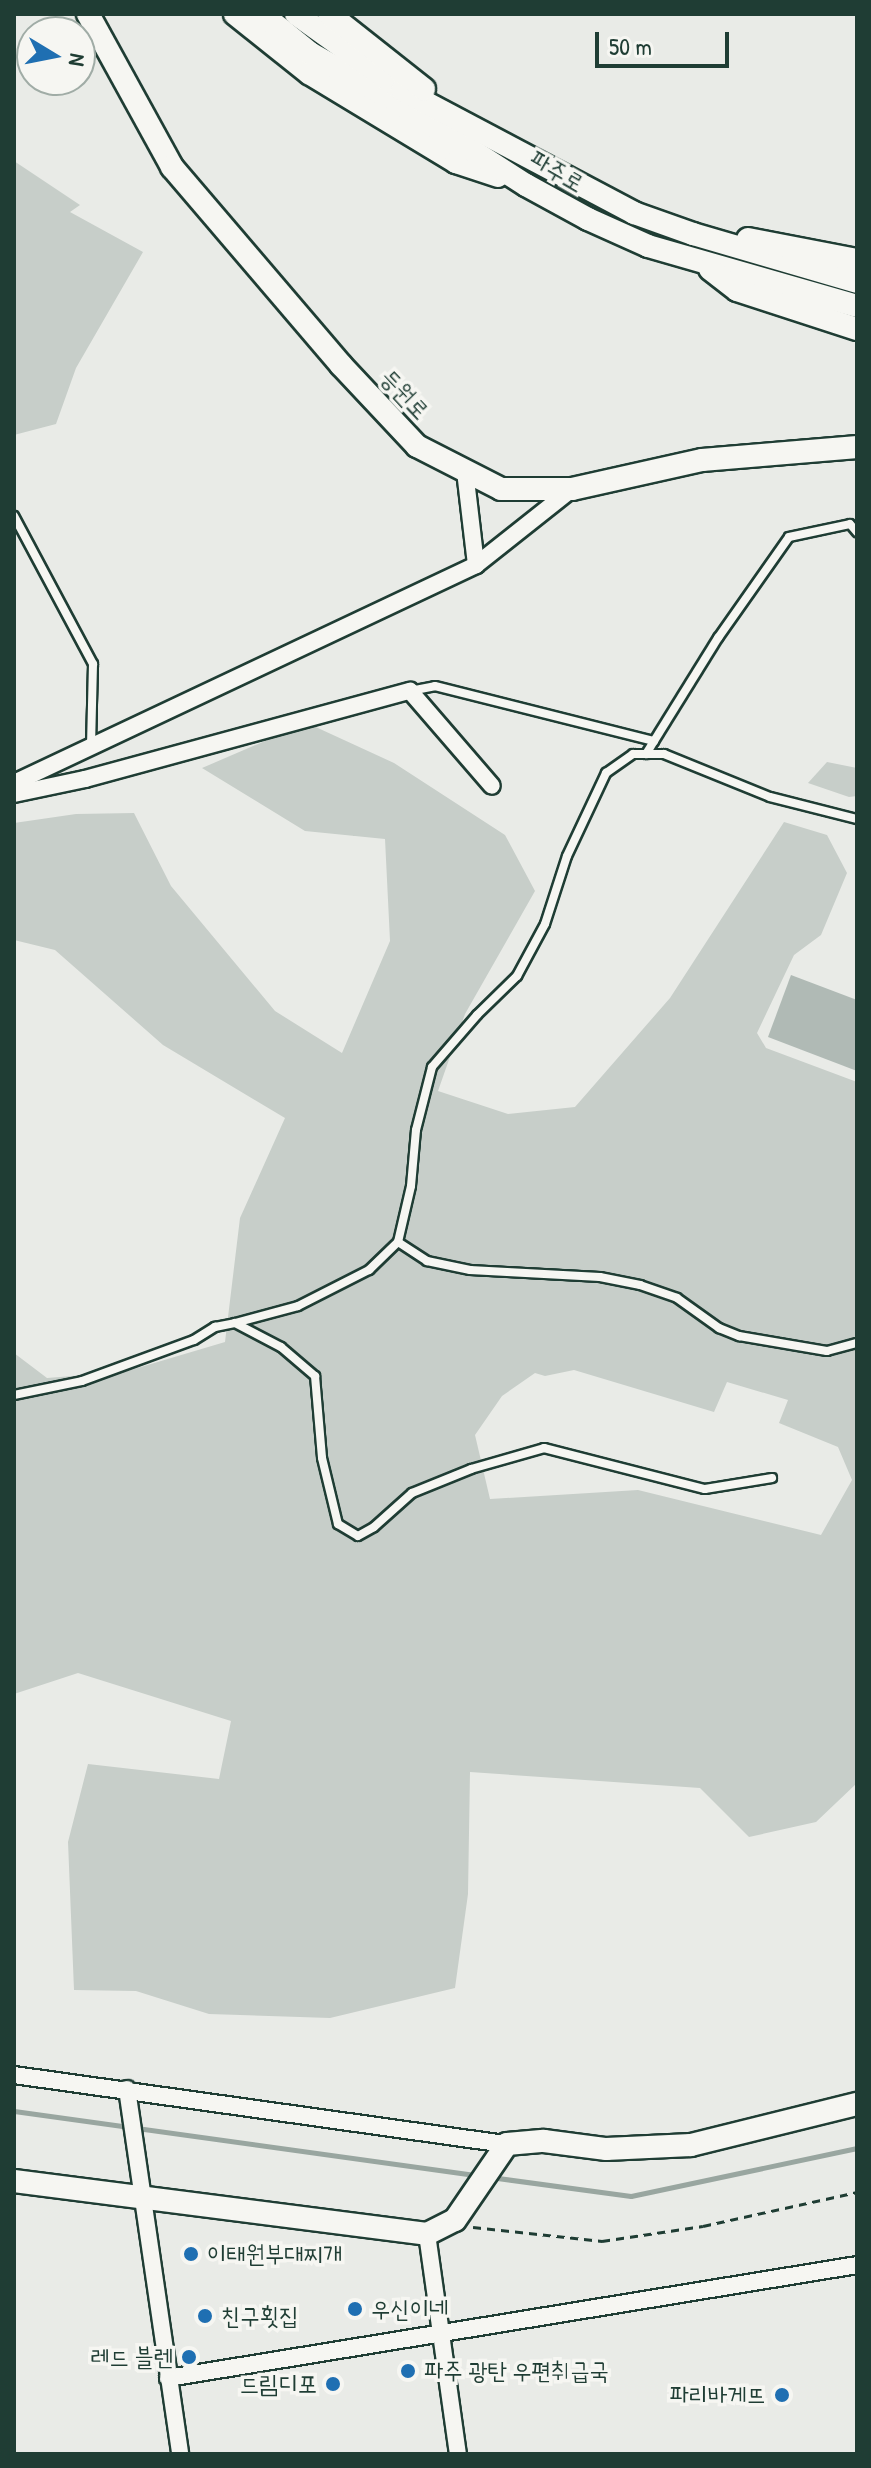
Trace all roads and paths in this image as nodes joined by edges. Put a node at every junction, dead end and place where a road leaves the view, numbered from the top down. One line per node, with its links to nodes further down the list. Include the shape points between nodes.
1 (88, 14): 15 (main road, 등원로, via 172,167 417,446)
2 (235, 14): 7 (main road, via 309,73 456,162)
3 (262, 14): 7 (main road, 파주로, via 310,53)
4 (296, 14): 6 (main road, 파주로, via 402,90)
5 (329, 14): 6 (main road)
6 (466, 121): 8 (main road, 파주로, via 634,213)
7 (526, 185): 10 (main road, 파주로, via 636,241)
8 (693, 234): 9 (main road, via 774,242); 11 (main road, 파주로)
9 (857, 260)
10 (700, 261): 12 (main road, 파주로); 13 (main road, via 737,290)
11 (857, 282)
12 (857, 306)
13 (857, 329)
14 (857, 447): 16 (main road, 등원로, via 702,460)
15 (465, 471): 16 (main road, 등원로, via 501,489); 19 (street)
16 (572, 489): 19 (street)
17 (14, 516): 22 (lane, via 93,664)
18 (857, 532): 21 (lane, via 850,524 789,537)
19 (476, 565): 22 (street)
20 (410, 691): 21 (lane, via 435,686); 25 (street); 26 (street)
21 (654, 741): 23 (lane)
22 (91, 747): 24 (street)
23 (646, 754): 27 (lane, via 664,754 770,797); 28 (lane, via 633,754 606,773 567,856 545,924 517,976 432,1067)
24 (14, 783)
25 (492, 786)
26 (14, 794)
27 (857, 819)
28 (398, 1242): 29 (lane, via 369,1270 298,1306); 30 (lane, via 427,1261 470,1270 600,1277 640,1285 677,1298 739,1336 827,1351)
29 (235, 1323): 31 (lane, via 82,1381); 32 (lane, via 281,1347 315,1376 322,1458 338,1524 358,1536 412,1493 544,1448 705,1489)
30 (857, 1343)
31 (14, 1395)
32 (772, 1478)
33 (14, 2075): 34 (street)
34 (127, 2089): 36 (street); 38 (street)
35 (857, 2104): 36 (main road, via 691,2145 606,2149 544,2141)
36 (507, 2144): 39 (main road, via 455,2220)
37 (14, 2181): 38 (main road)
38 (139, 2187): 39 (main road); 42 (street)
39 (427, 2234): 41 (street)
40 (857, 2265): 41 (street)
41 (442, 2333): 42 (street); 44 (street)
42 (168, 2378): 43 (street)
43 (180, 2454)
44 (458, 2454)

